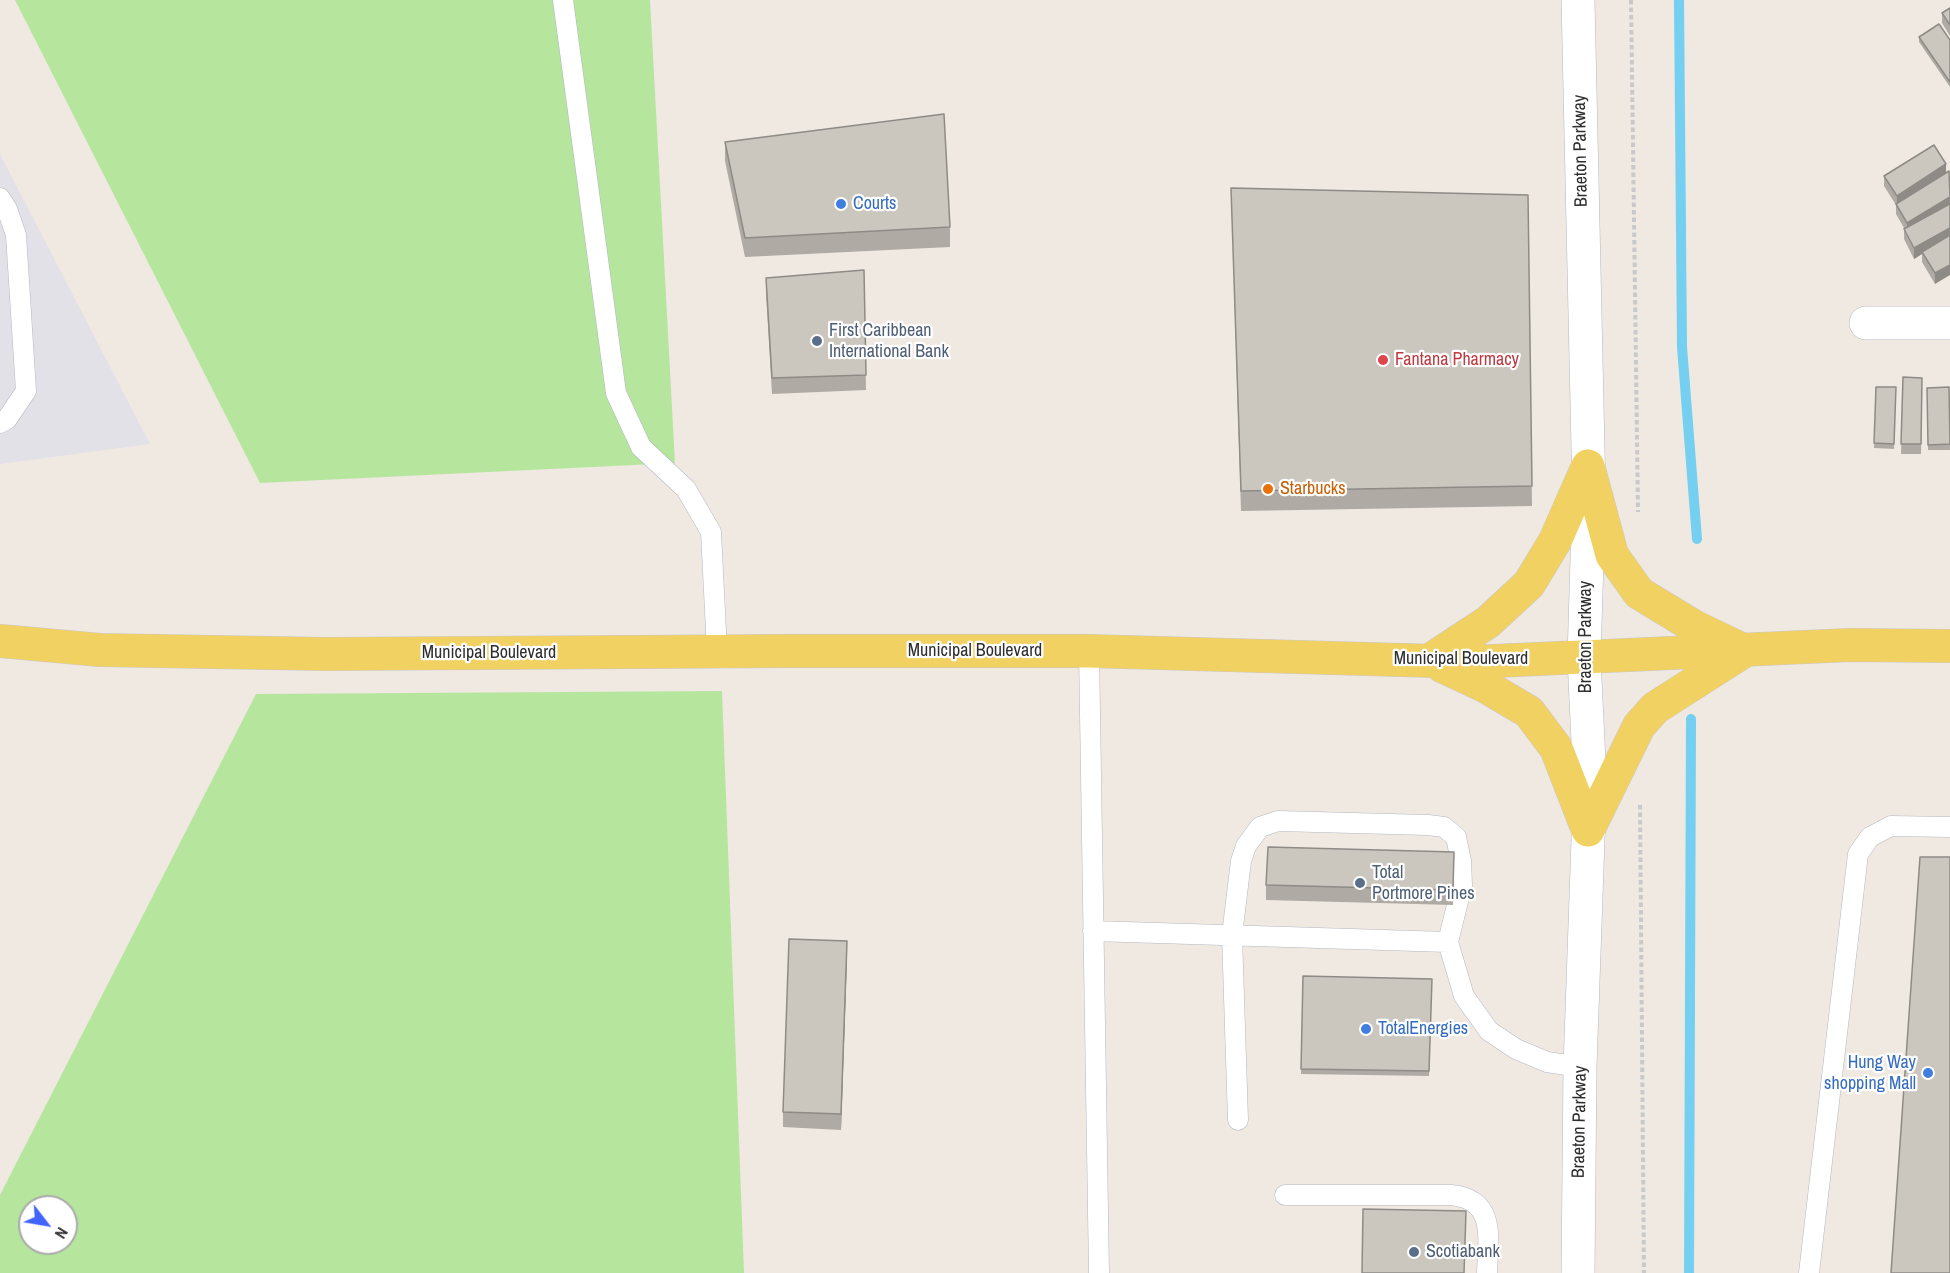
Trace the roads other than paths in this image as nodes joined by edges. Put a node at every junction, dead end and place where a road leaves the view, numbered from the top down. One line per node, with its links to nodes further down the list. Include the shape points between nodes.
1 (563, 0): 10 (lane, via 616,393 641,447 686,489 711,532)
2 (1578, 0): 7 (street, Braeton Parkway)
3 (0, 198): 6 (lane, via 16,235 26,391)
4 (1866, 323): 5 (street)
5 (1950, 323)
6 (0, 423)
7 (1588, 466): 12 (main road, via 1612,555 1639,593); 13 (street, Braeton Parkway); 14 (main road, via 1554,541 1529,584 1488,622)
8 (0, 641): 10 (main road, Municipal Boulevard, via 100,650 326,654)
9 (1950, 646): 12 (main road, Municipal Boulevard, via 1850,645)
10 (717, 651): 11 (main road, Municipal Boulevard)
11 (1089, 651): 14 (main road, Municipal Boulevard); 17 (lane)
12 (1745, 651): 13 (main road, Municipal Boulevard); 16 (main road, via 1655,708 1639,726)
13 (1584, 658): 14 (main road, Municipal Boulevard); 16 (street, Braeton Parkway, via 1590,783)
14 (1430, 660): 16 (main road, via 1529,712 1556,748)
15 (1950, 827): 26 (lane, via 1891,826 1870,837 1857,854)
16 (1588, 830): 20 (street, Braeton Parkway)
17 (1093, 931): 18 (lane); 23 (lane)
18 (1232, 935): 19 (lane); 19 (lane, via 1241,861 1260,827 1278,821 1428,825 1444,828 1456,837 1461,861 1462,885); 21 (lane)
19 (1448, 942): 20 (lane, via 1464,996 1489,1030 1516,1049 1547,1062)
20 (1580, 1067): 25 (street, Braeton Parkway)
21 (1238, 1120)
22 (1285, 1195): 24 (lane, via 1451,1195 1468,1199 1481,1210 1488,1226)
23 (1099, 1273)
24 (1487, 1273)
25 (1578, 1273)
26 (1809, 1273)

